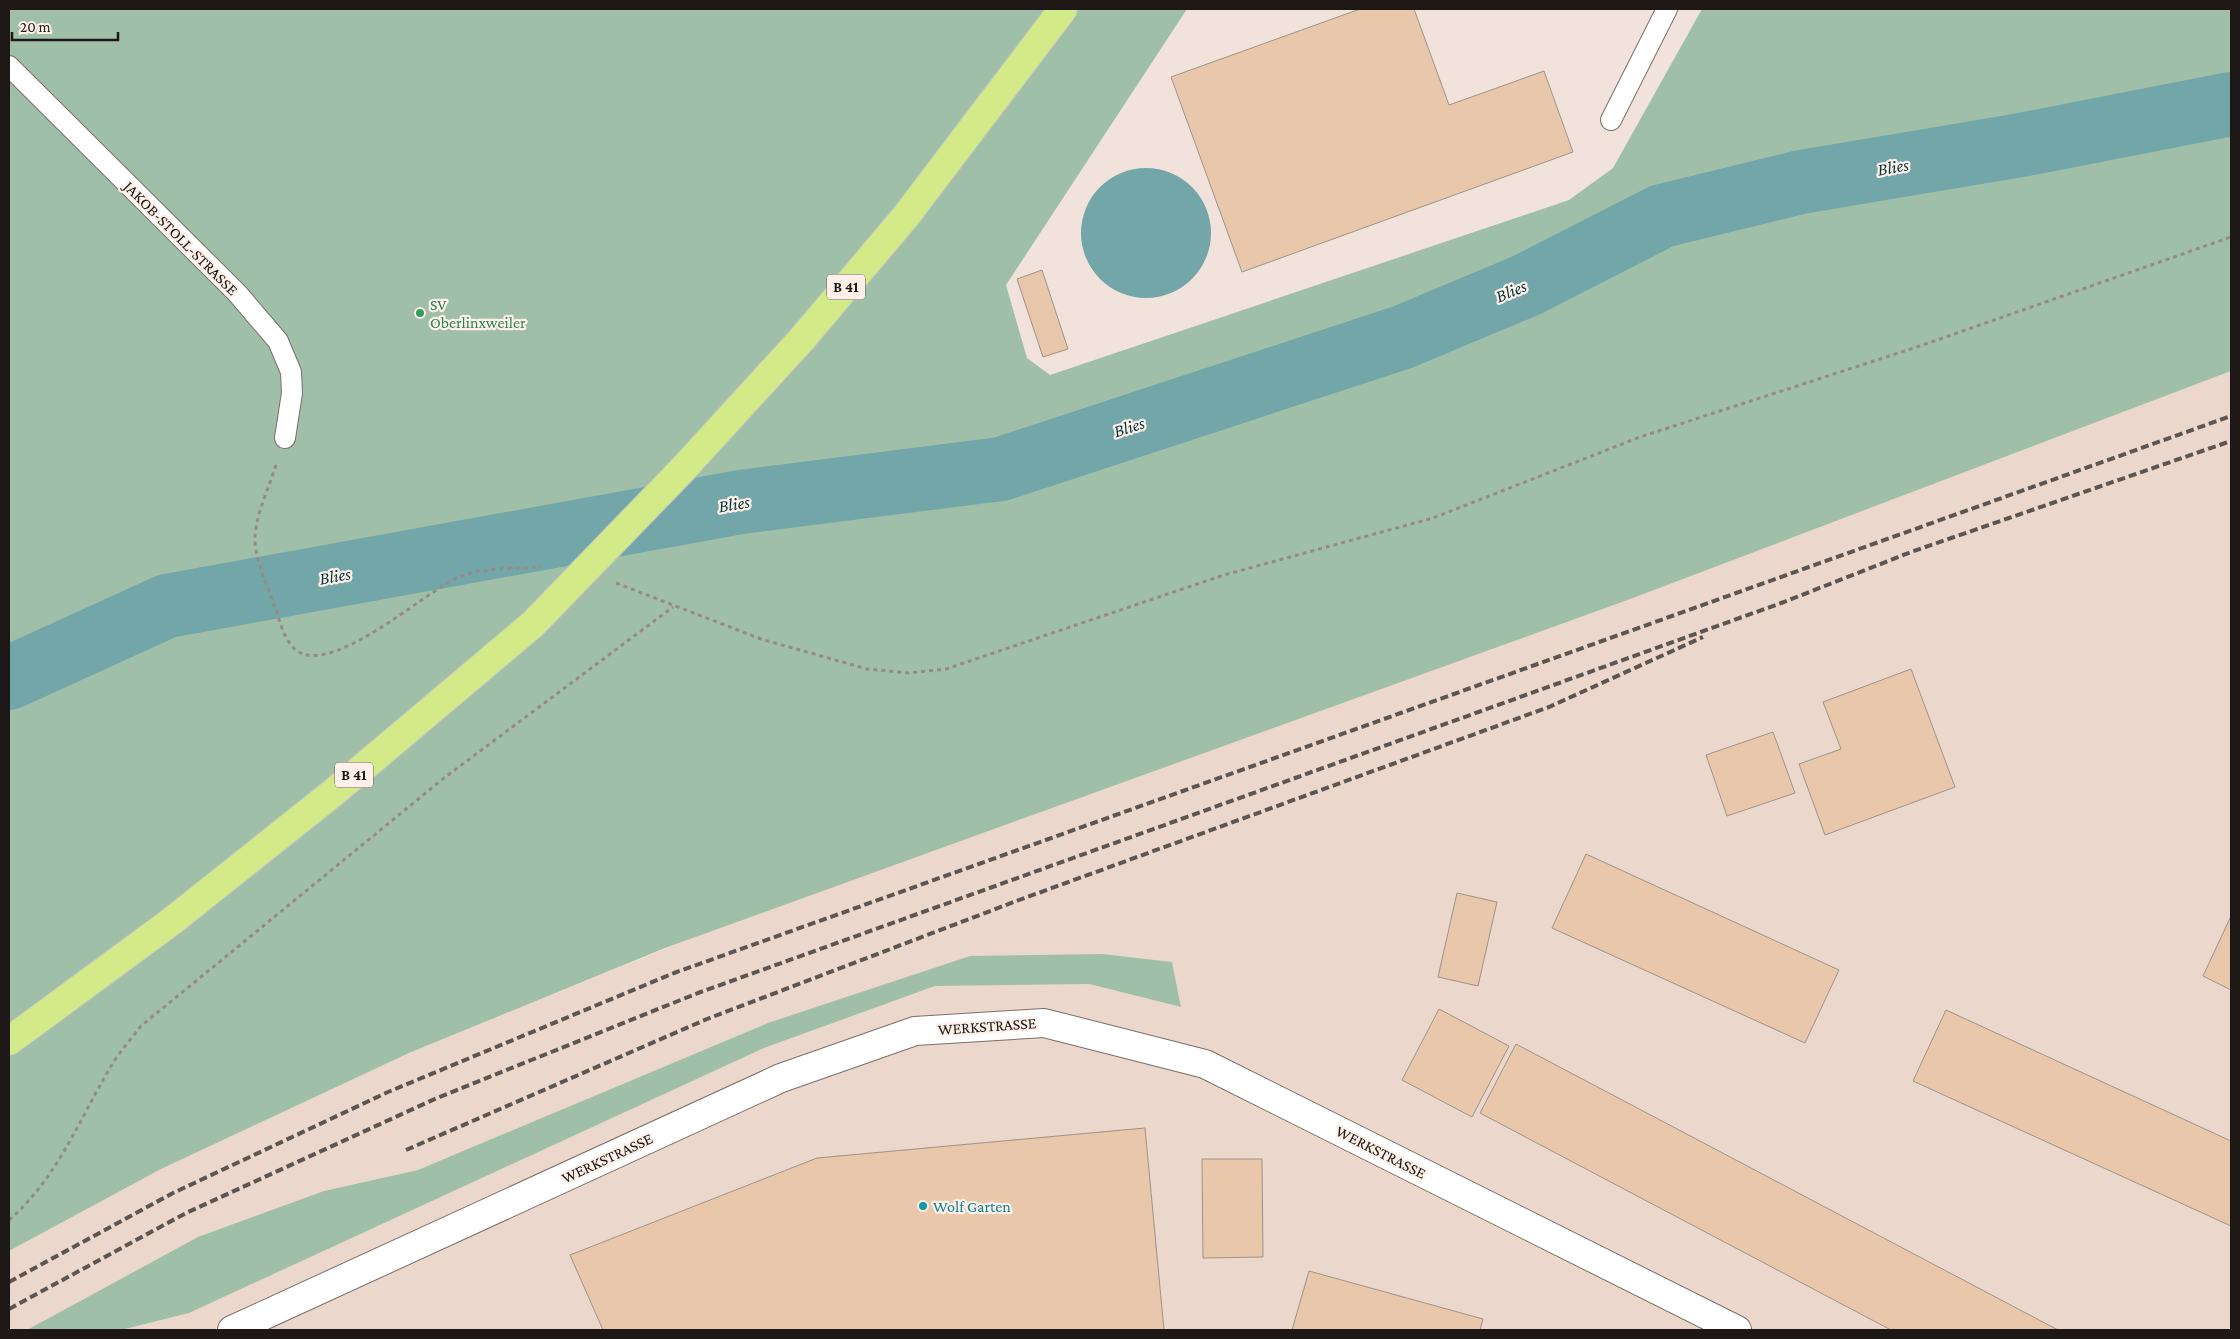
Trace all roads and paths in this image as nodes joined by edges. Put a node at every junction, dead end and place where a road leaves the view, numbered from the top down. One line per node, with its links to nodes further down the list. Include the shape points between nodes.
1 (1055, 9): 5 (highway, B 41)
2 (1063, 9): 5 (highway)
3 (1667, 9): 6 (lane)
4 (9, 66): 8 (lane, JAKOB-STOLL-STRASSE, via 237,293 278,340 291,372 292,393)
5 (997, 96): 10 (highway, B 41, bridge, via 906,216 802,339 684,468 533,624 334,792 172,921)
6 (1611, 120)
7 (2231, 237): 11 (path, via 1920,346 1640,437 1433,518 1224,576 946,669 909,673 867,669 761,638 673,606 444,778 141,1026 114,1061 52,1172 27,1204)
8 (285, 438): 9 (path, via 255,538 260,564 280,623 291,645 298,651 308,656 326,655 361,639 458,577)
9 (507, 569)
10 (9, 1041)
11 (9, 1220)
12 (232, 1330): 13 (street, WERKSTRASSE, via 781,1078 915,1031 1044,1023 1205,1064)
13 (1737, 1330)

